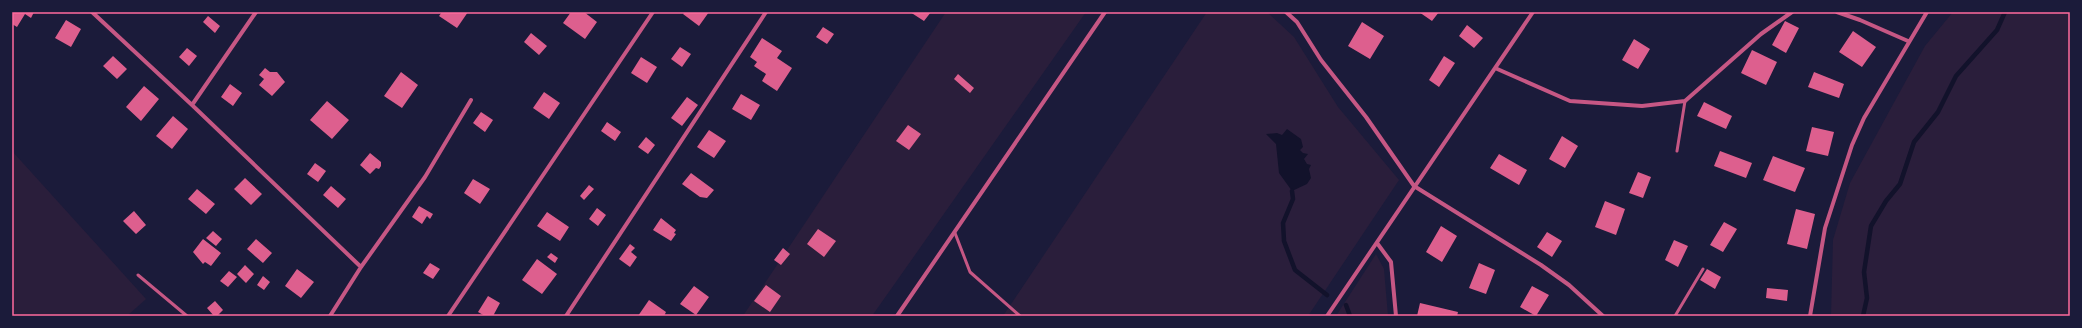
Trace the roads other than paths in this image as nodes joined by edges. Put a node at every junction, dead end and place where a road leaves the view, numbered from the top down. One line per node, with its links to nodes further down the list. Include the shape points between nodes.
1 (92, 12): 15 (street)
2 (256, 12): 15 (street)
3 (653, 12): 25 (street)
4 (766, 12): 26 (street)
5 (1105, 12): 18 (street, via 979,194)
6 (1286, 12): 17 (street, via 1366,117)
7 (1533, 12): 12 (street)
8 (1792, 12): 14 (street, via 1761,34)
9 (1837, 12): 11 (street)
10 (1927, 12): 11 (street)
11 (1908, 41): 33 (street, via 1864,118 1852,145 1825,228)
12 (1495, 68): 14 (street, via 1570,101 1642,106); 17 (street)
13 (471, 100): 20 (street, via 425,177)
14 (1685, 101): 16 (lane)
15 (192, 105): 20 (street)
16 (1677, 151)
17 (1414, 186): 19 (street); 31 (street, via 1541,265 1569,285)
18 (955, 233): 27 (street); 28 (lane, via 970,272)
19 (1377, 243): 29 (street); 30 (street, via 1392,262)
20 (360, 267): 24 (street)
21 (1703, 269): 32 (lane)
22 (138, 275): 23 (lane)
23 (187, 316)
24 (330, 316)
25 (448, 316)
26 (566, 316)
27 (897, 316)
28 (1020, 316)
29 (1327, 316)
30 (1396, 316)
31 (1603, 316)
32 (1674, 316)
33 (1810, 316)

